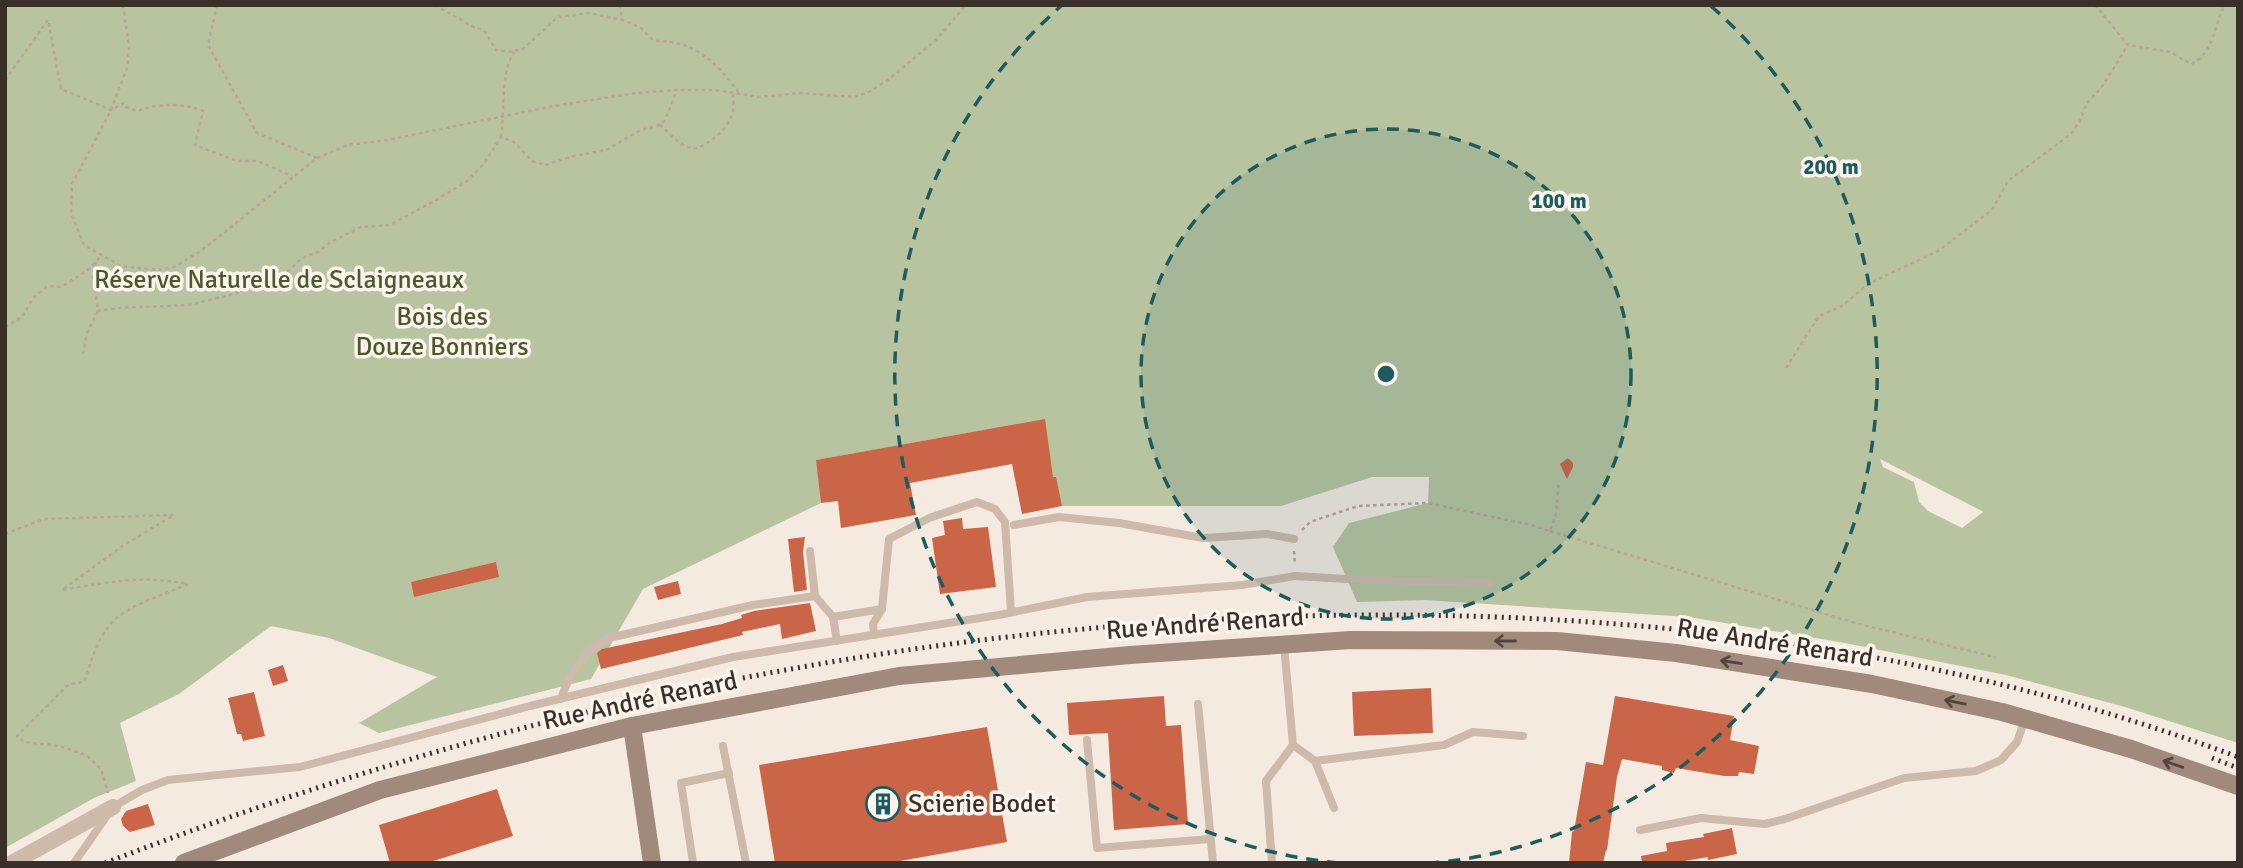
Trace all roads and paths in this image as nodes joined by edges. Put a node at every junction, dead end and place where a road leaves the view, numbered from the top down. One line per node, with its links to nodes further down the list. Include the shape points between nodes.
1 (123, 5): 15 (path, via 127,68)
2 (218, 5): 19 (path, via 208,45 257,133)
3 (435, 5): 10 (path, via 484,30 496,50)
4 (620, 5): 8 (path)
5 (966, 5): 14 (path, via 936,40 869,92 854,97)
6 (2095, 5): 9 (path)
7 (2225, 5): 9 (path, via 2212,43 2191,64 2170,52)
8 (622, 20): 10 (path, via 589,13 558,17 534,41); 14 (path, via 640,27 654,41 672,41 704,54)
9 (2129, 46): 26 (path, via 2087,103 2071,134 2008,181 1993,210 1938,251 1868,284 1842,306 1819,316)
10 (515, 51): 16 (path, via 506,74)
11 (5, 79): 15 (path, via 48,20 61,89)
12 (677, 90): 13 (path); 16 (path); 17 (path)
13 (733, 93): 14 (path); 17 (path, via 733,110 708,145 693,149 681,144)
14 (740, 94)
15 (111, 110): 20 (path, via 124,103 138,111 152,105 195,107 203,111 195,145 237,161 258,161); 21 (path, via 72,184 71,213 83,245)
16 (504, 117): 18 (path); 19 (path, via 348,145)
17 (660, 125): 18 (path, via 640,130 606,150 545,165)
18 (500, 137): 23 (path, via 466,182 436,200 390,225 361,227 302,258 288,271 238,293 188,305)
19 (317, 158): 20 (path)
20 (292, 176): 21 (path, via 201,251 174,267 143,270)
21 (101, 257): 22 (path)
22 (96, 262): 23 (path, via 93,276); 24 (path, via 61,287 48,286 34,297 22,317)
23 (98, 311): 25 (path)
24 (5, 327)
25 (83, 355)
26 (1786, 368)
27 (1559, 481): 29 (path)
28 (1014, 524): 31 (lane, via 1059,517 1203,538 1267,534)
29 (1550, 531): 31 (path, via 1428,503 1358,506 1310,522); 42 (path, via 1855,623)
30 (5, 534): 54 (path, via 44,519 174,515 62,590 128,579 188,584 110,623 84,682 69,684 17,736 24,742 86,755 101,769)
31 (1294, 539): 33 (path)
32 (810, 551): 35 (lane)
33 (1295, 576): 34 (lane); 37 (lane, via 1242,585 1087,597)
34 (1490, 583)
35 (815, 596): 38 (lane); 43 (lane, via 752,605 609,638 595,644 580,662)
36 (882, 609): 37 (lane, via 889,539 929,518 977,502 995,509 1005,522); 38 (lane); 39 (lane, via 873,624)
37 (1011, 612): 39 (lane)
38 (833, 617): 40 (lane)
39 (874, 635): 40 (lane)
40 (837, 640): 43 (lane, via 733,657)
41 (1284, 645): 45 (street, Rue André Renard, one-way to 41, via 1872,684 1676,653 1557,640 1351,640); 46 (street, Rue André Renard, via 899,676); 49 (lane)
42 (1996, 657)
43 (561, 699): 54 (lane, via 300,767 168,780)
44 (1198, 704): 57 (lane)
45 (2025, 719): 53 (street, Rue André Renard, one-way to 45); 56 (lane, via 2017,742 2001,760 1976,771 1904,778 1765,824 1701,818)
46 (632, 726): 60 (street, Rue André Renard, via 380,790); 61 (street)
47 (1523, 736): 51 (lane, via 1473,732 1444,745)
48 (1087, 740): 57 (lane, via 1097,848)
49 (1293, 745): 51 (lane); 65 (lane, via 1266,781)
50 (723, 746): 52 (lane)
51 (1315, 761): 55 (lane)
52 (729, 773): 62 (lane, via 681,783); 63 (lane)
53 (2238, 786)
54 (113, 807): 58 (street); 59 (lane)
55 (1335, 808)
56 (1640, 830)
57 (1210, 839): 64 (lane)
58 (12, 863)
59 (74, 863)
60 (184, 863)
61 (652, 863)
62 (693, 863)
63 (746, 863)
64 (1213, 863)
65 (1272, 863)

